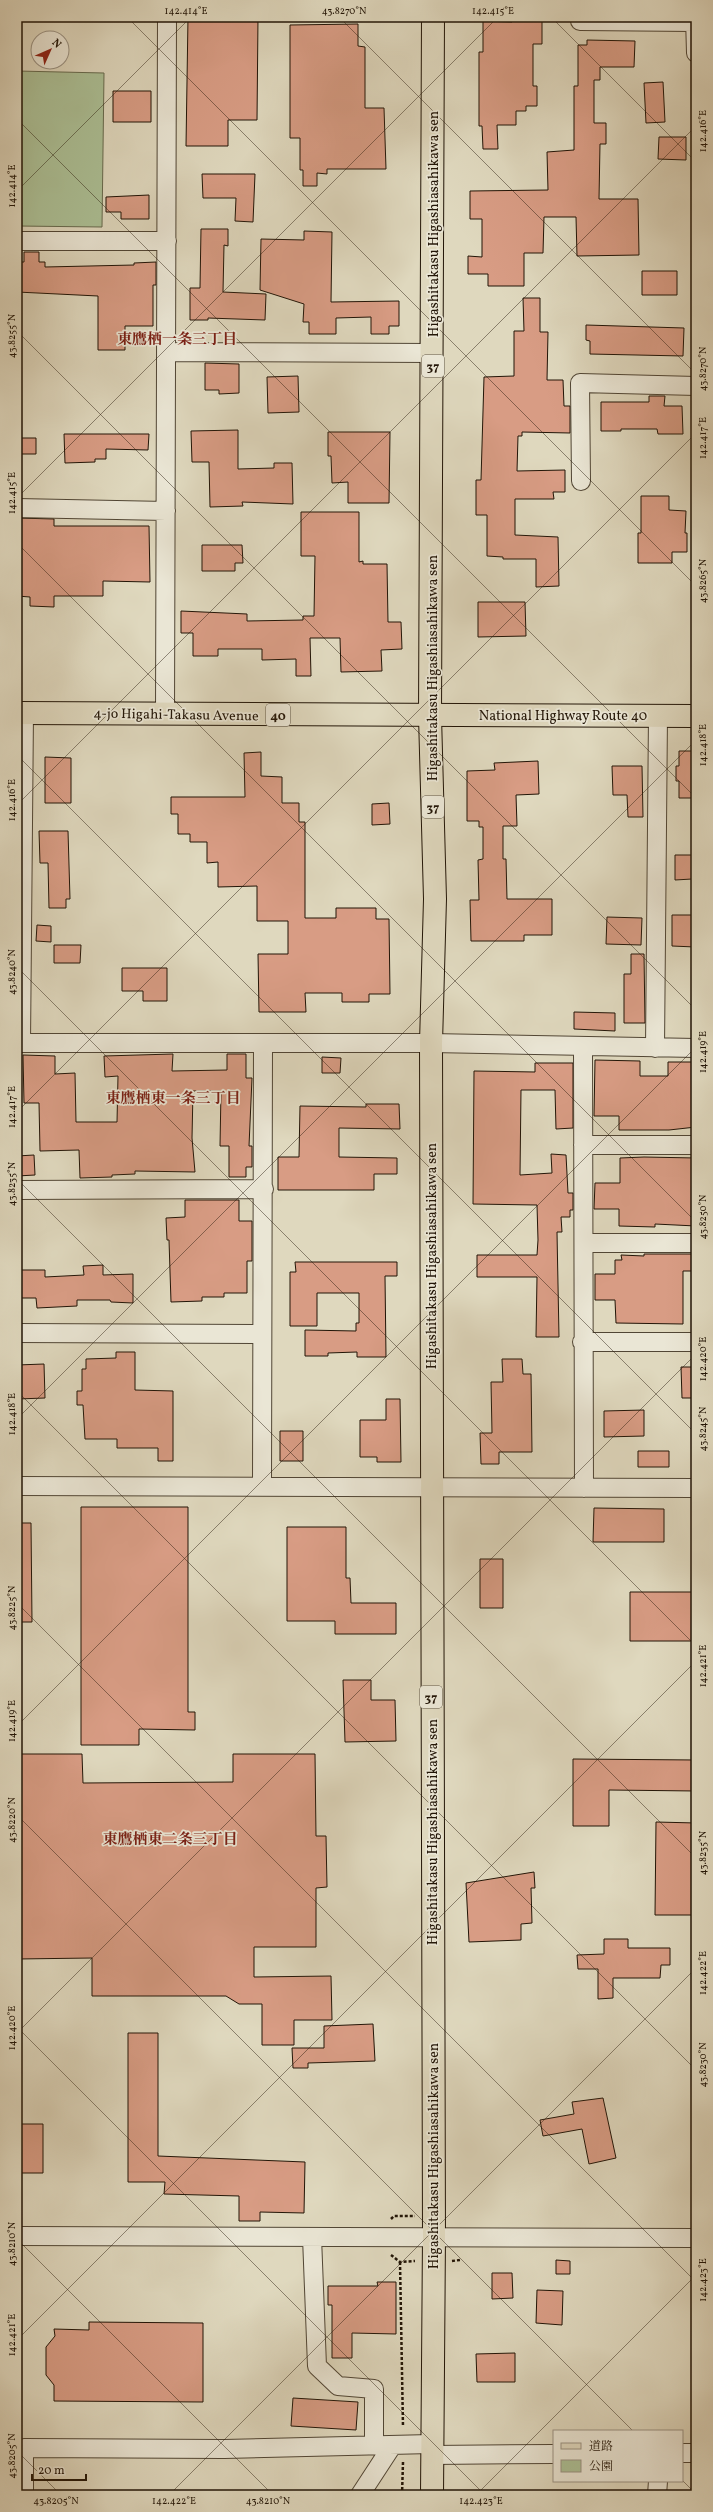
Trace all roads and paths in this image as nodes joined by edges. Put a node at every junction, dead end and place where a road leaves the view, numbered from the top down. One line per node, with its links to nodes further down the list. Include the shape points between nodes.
1 (167, 17): 7 (street)
2 (433, 17): 9 (main road, Higashitakasu Higashiasahikawa sen / 37)
3 (695, 20): 4 (street); 5 (street)
4 (580, 21)
5 (696, 53)
6 (17, 241): 7 (street)
7 (167, 242): 8 (street)
8 (167, 352): 9 (street); 13 (street)
9 (433, 353): 17 (main road, Higashitakasu Higashiasahikawa sen / 37)
10 (696, 386): 11 (street, via 580,383)
11 (581, 481)
12 (17, 508): 13 (street)
13 (166, 511): 15 (street)
14 (20, 713): 15 (main road, 4-jo Higahi-Takasu Avenue / 40); 19 (street)
15 (165, 714): 17 (main road, 4-jo Higahi-Takasu Avenue / 40)
16 (658, 715): 17 (main road, National Highway Route 40 / 40); 18 (main road, National Highway Route 40 / 40); 24 (street)
17 (430, 716): 22 (main road, Higashitakasu Higashiasahikawa sen / 37, via 435,899)
18 (696, 716)
19 (20, 846): 20 (street)
20 (19, 1043): 21 (street)
21 (263, 1043): 22 (street); 28 (street)
22 (431, 1043): 23 (street); 38 (main road, Higashitakasu Higashiasahikawa sen / 37)
23 (583, 1047): 24 (street); 26 (street)
24 (655, 1048): 25 (street)
25 (696, 1048)
26 (583, 1145): 27 (street); 30 (street)
27 (696, 1145)
28 (264, 1189): 29 (street); 33 (street)
29 (17, 1190)
30 (584, 1243): 31 (street); 34 (street)
31 (696, 1243)
32 (17, 1333): 33 (street)
33 (262, 1334): 37 (street)
34 (582, 1342): 35 (street); 39 (street)
35 (696, 1342)
36 (17, 1486): 37 (street)
37 (262, 1487): 38 (street)
38 (431, 1488): 39 (street); 43 (main road, Higashitakasu Higashiasahikawa sen / 37)
39 (584, 1488): 40 (street)
40 (696, 1488)
41 (17, 2236): 42 (street)
42 (312, 2237): 43 (street); 46 (street, via 317,2366 338,2386 374,2389)
43 (434, 2237): 44 (street); 48 (main road, Higashitakasu Higashiasahikawa sen / 37)
44 (696, 2238)
45 (400, 2262): 47 (path)
46 (374, 2445): 47 (street); 53 (street, via 224,2449 24,2448)
47 (398, 2445): 48 (street); 54 (street); 55 (path)
48 (431, 2450): 51 (street); 56 (main road, Higashitakasu Higashiasahikawa sen / 37)
49 (683, 2453): 50 (street)
50 (696, 2453)
51 (553, 2454)
52 (658, 2482): 57 (street)
53 (24, 2495)
54 (360, 2495)
55 (402, 2495)
56 (432, 2495)
57 (657, 2495)

